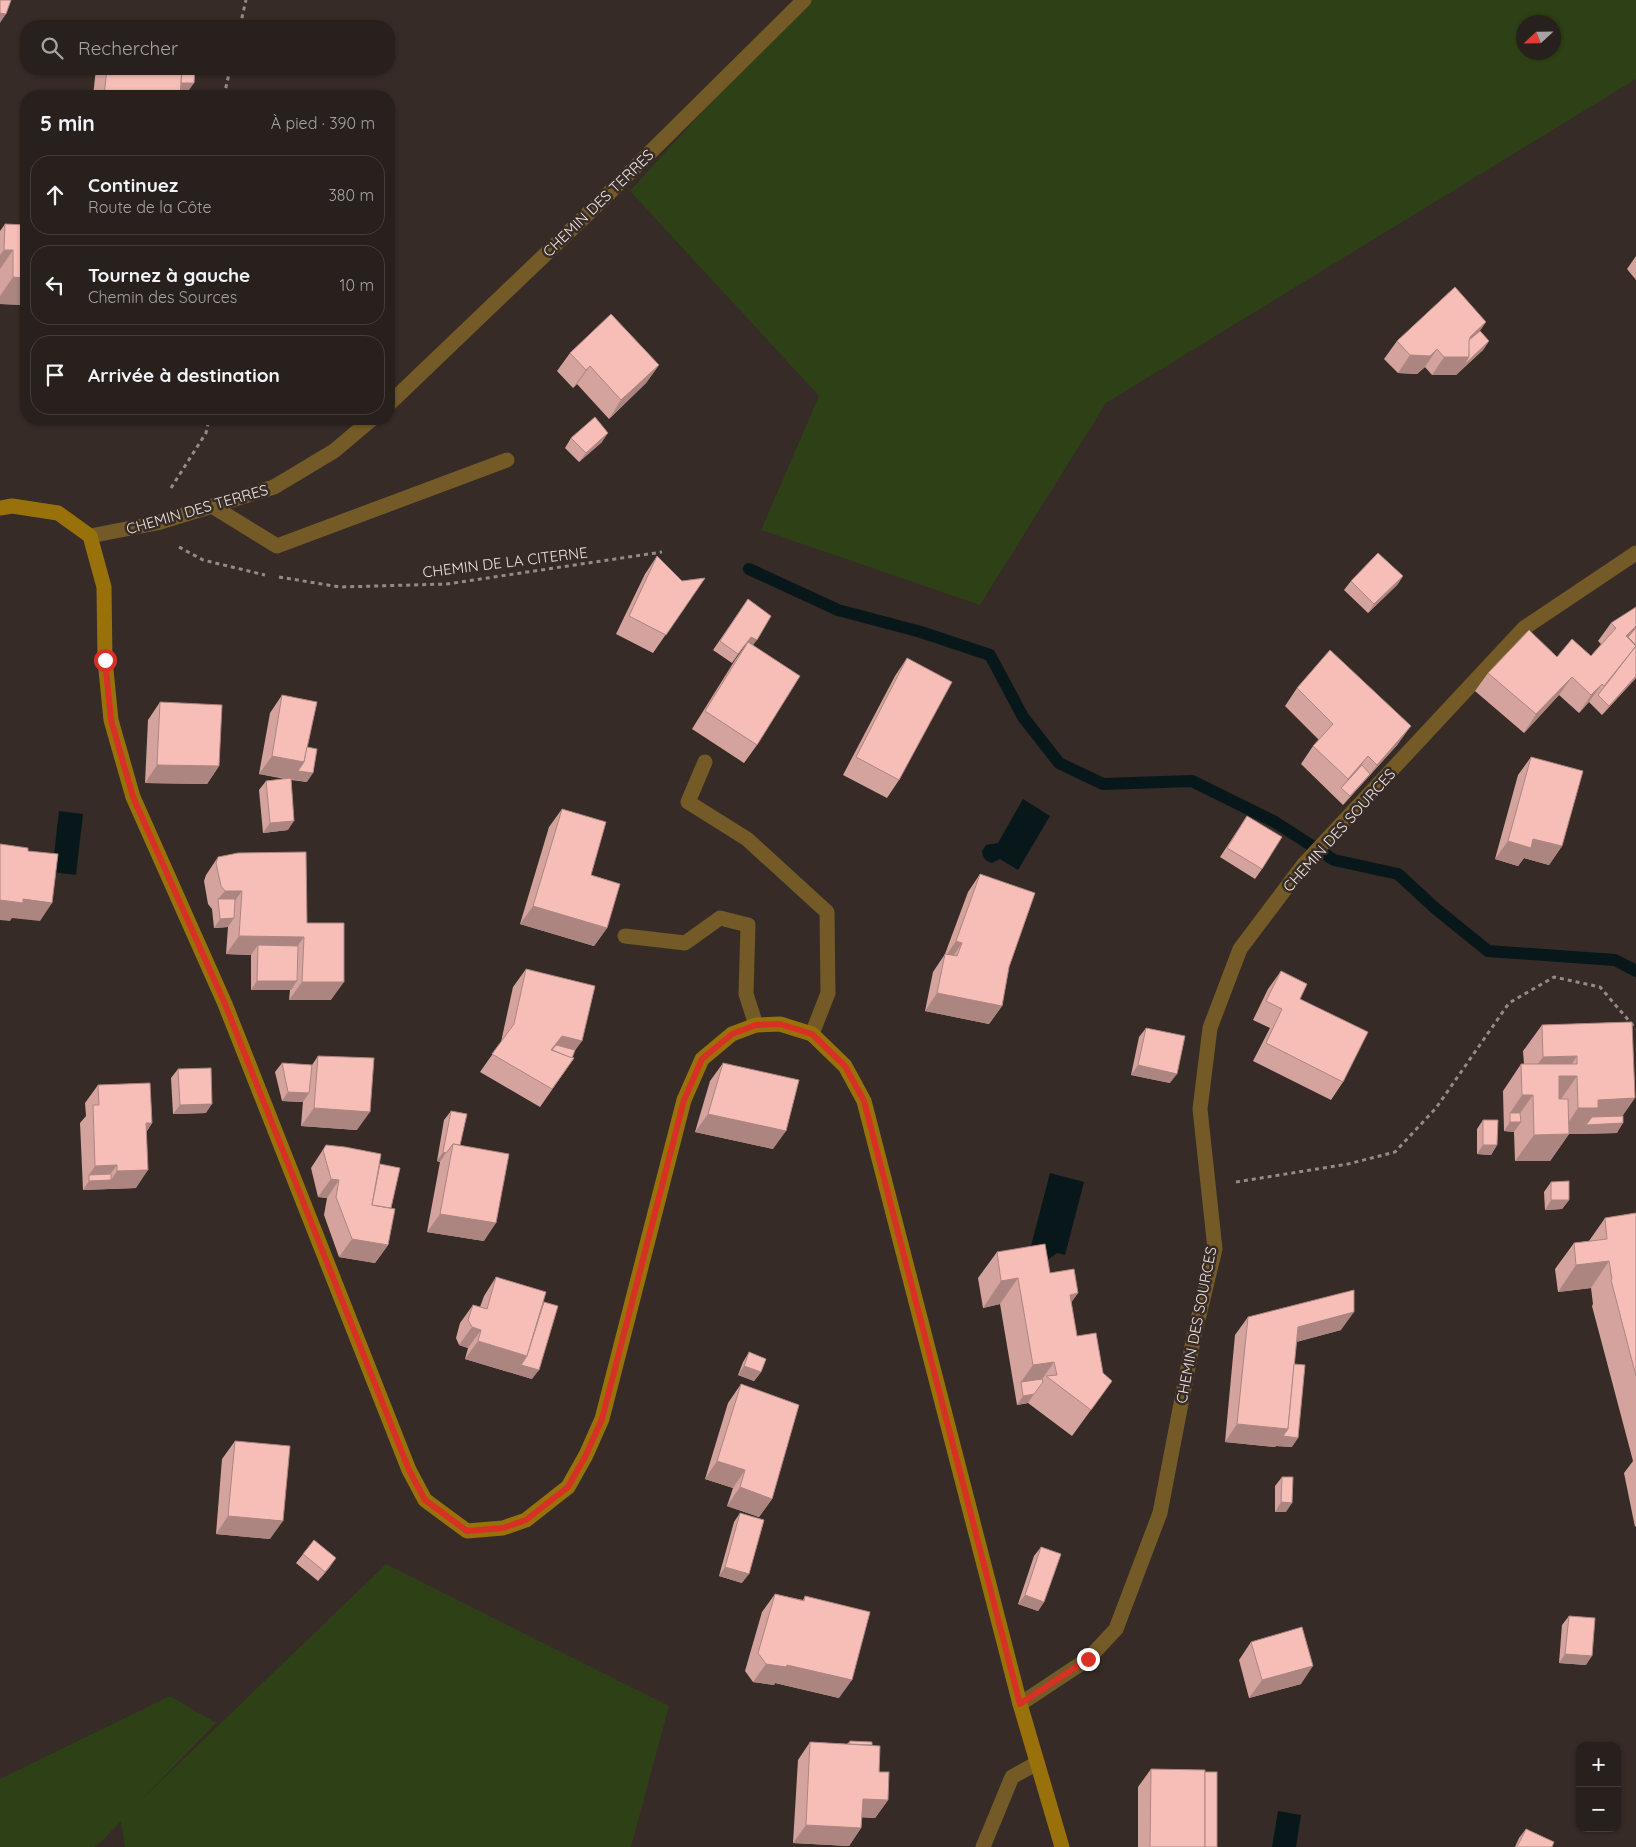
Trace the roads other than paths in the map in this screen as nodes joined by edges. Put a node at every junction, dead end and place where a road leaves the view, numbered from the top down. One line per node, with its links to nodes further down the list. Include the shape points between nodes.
1 (804, 0): 2 (street, CHEMIN DES TERRES, via 591,211)
2 (395, 398)
3 (365, 425): 5 (street, CHEMIN DES TERRES, via 334,451 274,487)
4 (507, 460): 5 (street, via 277,546)
5 (212, 506): 7 (street, CHEMIN DES TERRES, via 157,523)
6 (0, 508): 7 (street, via 12,506 58,513)
7 (90, 536): 11 (street, via 104,587 105,660 111,720 133,797 225,1004 409,1470 425,1500 467,1531 503,1528 526,1520 568,1487 602,1419 684,1100 702,1059 732,1034)
8 (1636, 553): 13 (street, CHEMIN DES SOURCES, via 1524,628 1304,864 1240,948 1210,1028 1200,1108 1215,1250 1194,1336 1160,1513 1116,1629 1088,1659)
9 (705, 762): 12 (street, via 688,802 747,838 827,912 828,993)
10 (625, 936): 11 (street, via 685,943 720,918 748,925 746,994)
11 (756, 1025): 12 (street, via 780,1024)
12 (812, 1034): 13 (street, via 845,1066 864,1101)
13 (1020, 1704): 14 (street)
14 (1038, 1763): 15 (street, via 1012,1777); 16 (street)
15 (983, 1847)
16 (1062, 1847)

